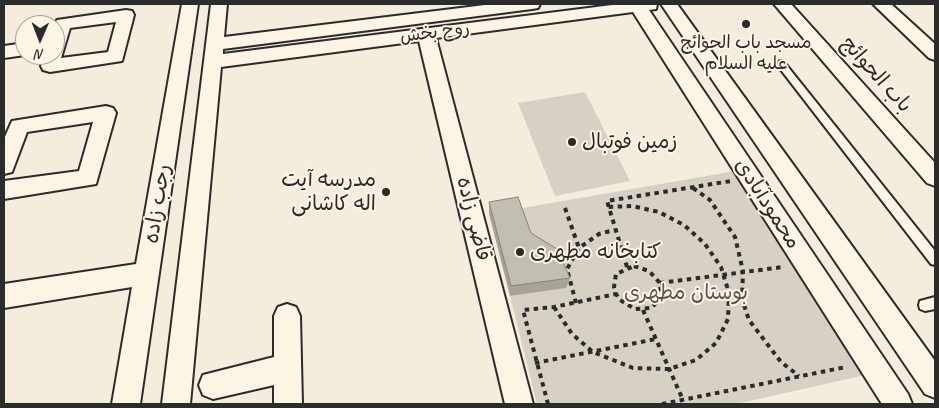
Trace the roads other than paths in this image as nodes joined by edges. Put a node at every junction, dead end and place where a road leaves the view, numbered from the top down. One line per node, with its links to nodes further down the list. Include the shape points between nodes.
1 (190, 4): 17 (street, رجب زاده)
2 (219, 4): 10 (street, رجب زاده)
3 (532, 4): 8 (street, روح بخش)
4 (669, 4): 21 (street, محمودآبادی)
5 (782, 4): 14 (street, باب الحوائج)
6 (881, 4): 11 (street)
7 (644, 5): 9 (street, روح بخش); 27 (street, محمودآبادی)
8 (403, 12): 10 (street, روح بخش)
9 (426, 34): 10 (street, روح بخش); 26 (street, قاضی زاده)
10 (213, 53): 24 (street, رجب زاده)
11 (935, 54)
12 (781, 64): 16 (lane)
13 (5, 159): 15 (street, via 19,126 106,113 88,178)
14 (935, 177)
15 (4, 190)
16 (935, 260)
17 (147, 273): 18 (street); 23 (street, رجب زاده)
18 (4, 296)
19 (287, 316): 20 (street)
20 (288, 368): 22 (street); 25 (street)
21 (935, 384)
22 (213, 385)
23 (126, 404)
24 (176, 404)
25 (288, 404)
26 (519, 404)
27 (898, 404)

